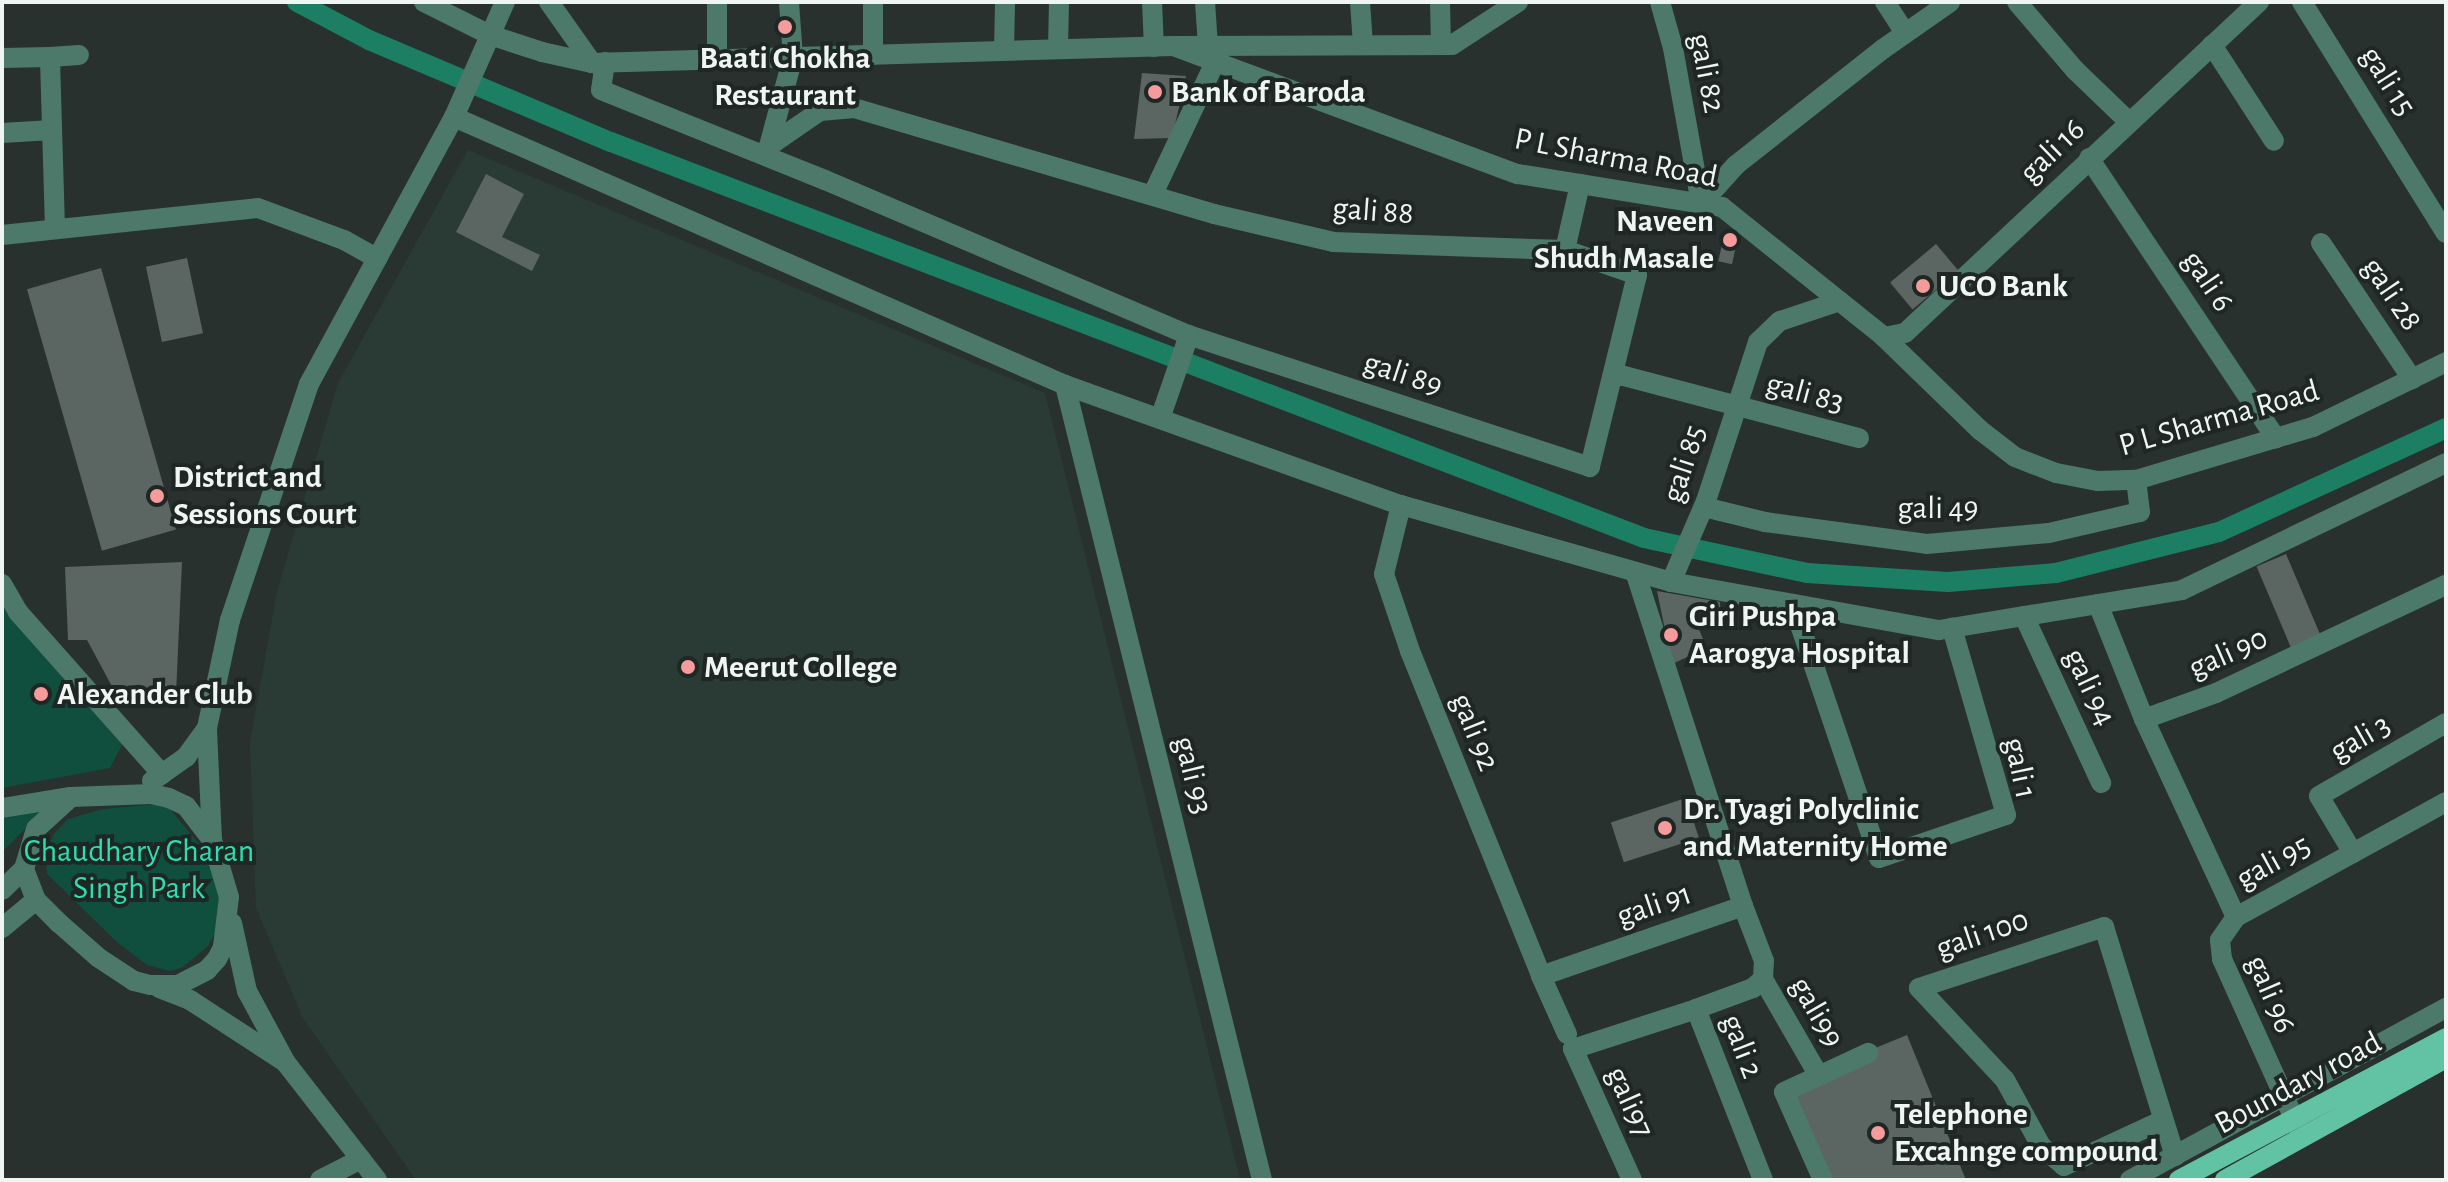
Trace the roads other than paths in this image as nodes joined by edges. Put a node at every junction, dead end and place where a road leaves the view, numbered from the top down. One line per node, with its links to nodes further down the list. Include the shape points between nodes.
1 (424, 2): 21 (street)
2 (505, 2): 21 (street)
3 (549, 2): 35 (street)
4 (717, 2): 34 (street)
5 (789, 2): 32 (street)
6 (873, 2): 30 (street)
7 (1005, 2): 27 (street)
8 (1059, 2): 26 (street)
9 (1152, 2): 25 (street)
10 (1205, 2): 28 (street)
11 (1360, 2): 22 (street)
12 (1440, 2): 23 (street)
13 (1518, 2): 23 (street, via 1452,45)
14 (1660, 2): 44 (street, gali 82)
15 (1885, 2): 20 (street)
16 (1950, 2): 20 (street)
17 (2017, 2): 37 (street)
18 (2259, 2): 24 (street, gali 16)
19 (2302, 2): 46 (street, gali 15)
20 (1905, 33): 44 (street, via 1736,165)
21 (490, 35): 35 (street); 36 (street)
22 (1363, 45): 23 (street); 28 (street)
23 (1441, 45)
24 (2212, 45): 37 (street, gali 16); 40 (street)
25 (1163, 46): 26 (street); 28 (street)
26 (1058, 49): 27 (street)
27 (1004, 51): 30 (street)
28 (1212, 54): 42 (street, P L Sharma Road, via 1518,174); 43 (street)
29 (79, 55): 31 (street)
30 (873, 55): 32 (street)
31 (50, 57): 33 (street); 38 (street)
32 (793, 57): 34 (street); 43 (street, gali 88, via 769,146 820,111 854,108)
33 (2, 58)
34 (717, 59): 35 (street)
35 (598, 63): 52 (street, via 601,90)
36 (454, 117): 50 (street); 57 (street)
37 (2128, 121): 41 (street, gali 16)
38 (52, 130): 39 (street); 45 (street)
39 (2, 133)
40 (2274, 141)
41 (2089, 158): 53 (street, gali 16, via 1905,333); 61 (street, gali 6)
42 (1580, 184): 44 (street, P L Sharma Road); 49 (street)
43 (1153, 194): 49 (street, gali 88, via 1333,242)
44 (1701, 204): 51 (street, P L Sharma Road, via 1722,207)
45 (55, 228): 47 (street); 50 (street, via 258,208)
46 (2446, 233)
47 (2, 235)
48 (2321, 243): 56 (street, gali 28)
49 (1565, 250): 55 (street, gali 88, via 1637,275)
50 (377, 258): 76 (street, via 309,384 230,620)
51 (1840, 301): 53 (street, P L Sharma Road); 58 (street, gali 85, via 1780,321 1758,342)
52 (1189, 335): 55 (street, gali 89, via 1590,467); 59 (street)
53 (1884, 337): 63 (street, P L Sharma Road, via 1946,400 2015,457 2098,481)
54 (2446, 362): 56 (street, P L Sharma Road)
55 (1613, 376): 58 (street, gali 83)
56 (2412, 379): 61 (street, P L Sharma Road, via 2313,427)
57 (1065, 385): 59 (street); 111 (street, gali 93)
58 (1735, 405): 60 (street, gali 83); 65 (street, gali 85)
59 (1161, 416): 64 (street)
60 (1859, 438)
61 (2276, 438): 63 (street, P L Sharma Road)
62 (2446, 463): 71 (street, via 2182,590)
63 (2136, 480): 65 (street, gali 49, via 2140,512 2049,533 1927,544 1765,522)
64 (1401, 505): 66 (street); 93 (street, gali 92, via 1384,574)
65 (1704, 507): 67 (street, gali 85)
66 (1635, 572): 67 (street); 88 (street, gali 91)
67 (1673, 579): 70 (street)
68 (2, 584): 77 (street, via 18,612)
69 (2446, 585): 74 (street, gali 90, via 2216,693)
70 (1793, 604): 73 (street); 73 (street, gali 1, via 1879,858 2006,815)
71 (2098, 604): 72 (street); 74 (street)
72 (2024, 616): 73 (street); 78 (street, gali 94)
73 (1952, 628)
74 (2144, 719): 90 (street, gali 95)
75 (2446, 723): 84 (street, gali 3, via 2319,796)
76 (207, 728): 77 (street, via 186,757); 83 (street)
77 (162, 774): 79 (street)
78 (2101, 783)
79 (128, 795): 80 (street); 83 (street, via 151,794 186,806)
80 (71, 797): 82 (street); 85 (street, via 36,829)
81 (2446, 802): 84 (street, gali 95)
82 (2, 808)
83 (212, 840): 89 (street, via 227,884)
84 (2353, 853): 90 (street, gali 95)
85 (24, 869): 86 (street); 87 (street)
86 (2, 890)
87 (36, 900): 91 (street); 94 (street, via 99,958)
88 (1743, 906): 92 (street, gali99); 93 (street, gali 91)
89 (229, 910): 94 (street, via 223,947 207,970 178,985); 101 (street, via 247,991)
90 (2236, 917): 103 (street, gali 96, via 2220,940 2222,959)
91 (2, 928)
92 (1763, 970): 96 (street, via 1753,988); 102 (street, gali99)
93 (1541, 976): 98 (street)
94 (150, 985): 101 (street, via 190,1000)
95 (2446, 1008): 103 (street)
96 (1696, 1009): 98 (street, gali 2); 113 (street, gali 2)
97 (2446, 1038): 104 (main road, Boundary road)
98 (1570, 1042): 112 (street, gali97)
99 (1868, 1053): 102 (street)
100 (2446, 1058): 106 (main road, Boundary road)
101 (286, 1063): 108 (street)
102 (1819, 1076): 114 (street, via 1784,1092)
103 (2282, 1097): 104 (street, gali 96); 107 (street)
104 (2293, 1118): 106 (street, gali 96); 116 (main road, Boundary road)
105 (2161, 1121): 105 (street, gali 100, via 2104,927 1919,988 2005,1080 2041,1146 2064,1166); 107 (street, gali 100)
106 (2303, 1138): 117 (main road, Boundary road)
107 (2175, 1156): 115 (street)
108 (361, 1159): 109 (street); 110 (street)
109 (320, 1180)
110 (377, 1180)
111 (1262, 1180)
112 (1632, 1180)
113 (1763, 1180)
114 (1823, 1180)
115 (2130, 1180)
116 (2179, 1180)
117 (2225, 1180)

